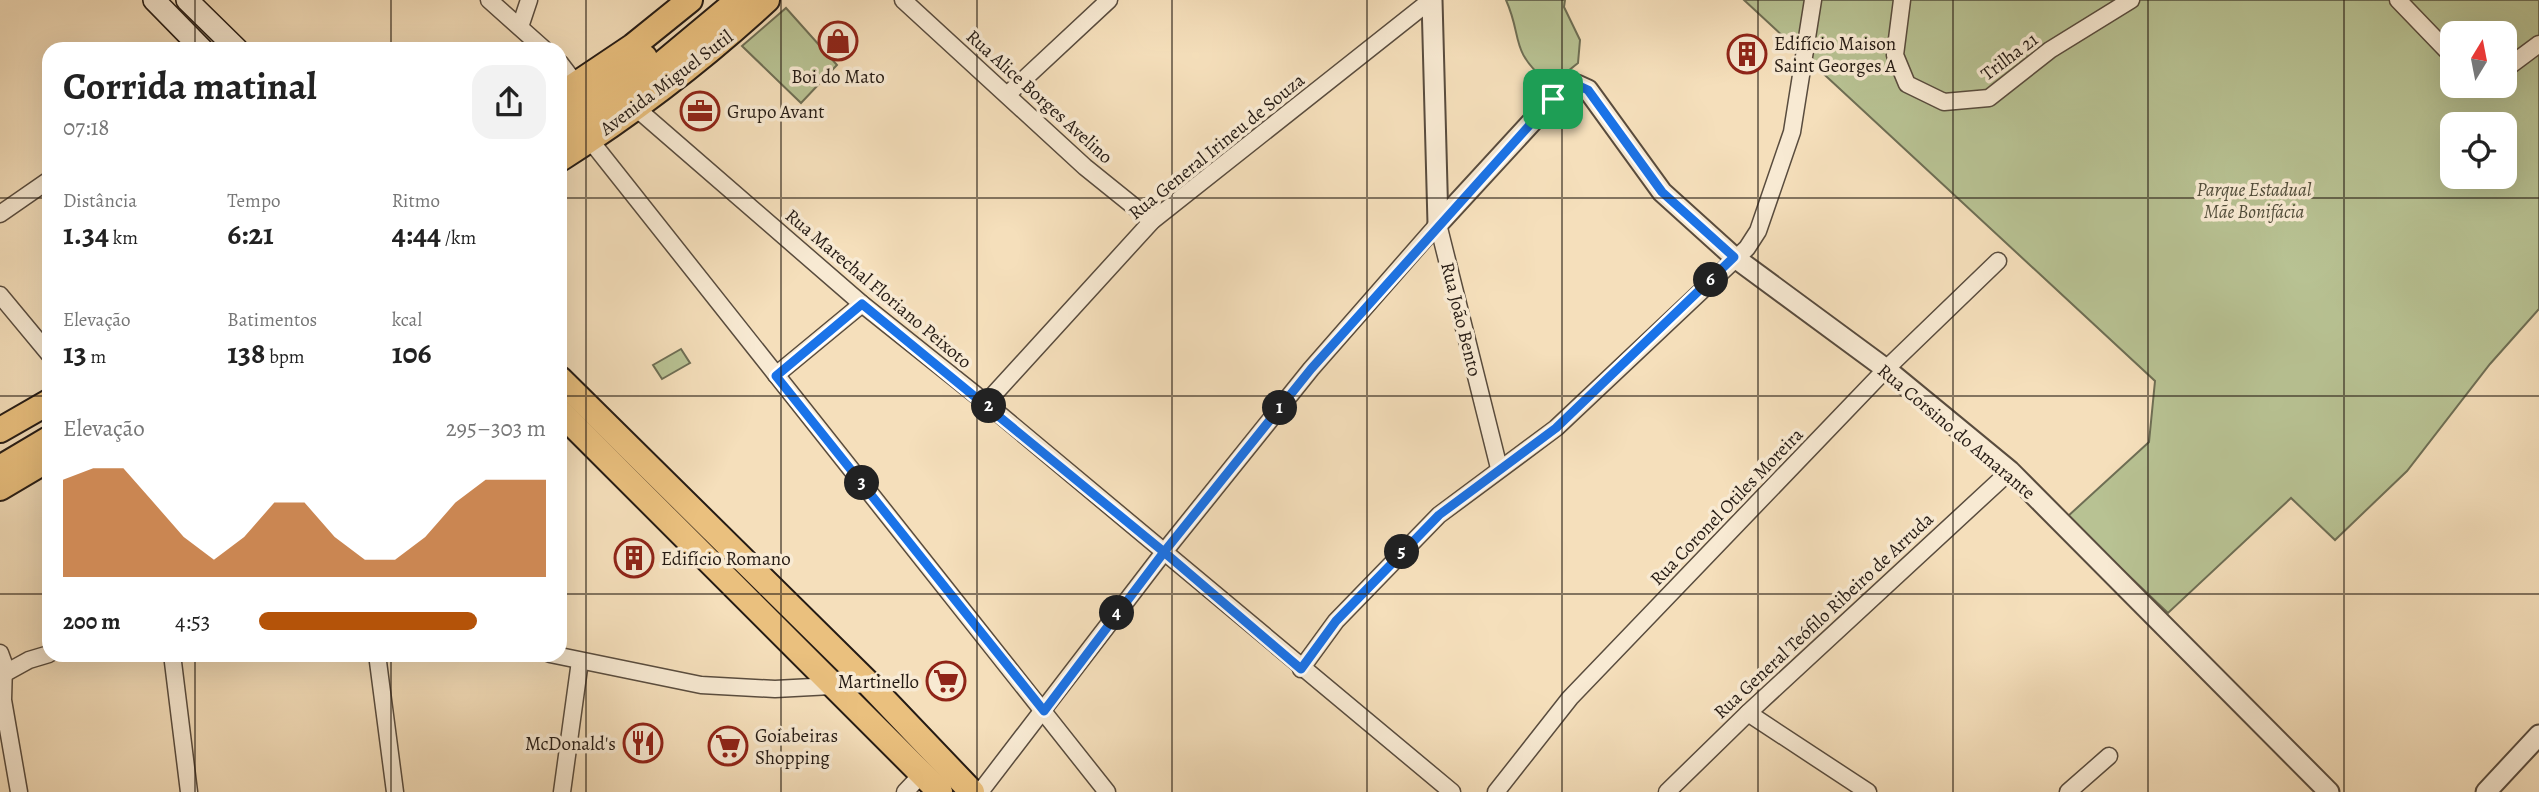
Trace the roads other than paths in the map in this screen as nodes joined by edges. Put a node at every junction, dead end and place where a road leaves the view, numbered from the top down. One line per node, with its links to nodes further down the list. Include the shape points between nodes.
1 (154, 0): 17 (main road)
2 (187, 0): 18 (main road)
3 (489, 0): 16 (street)
4 (529, 0): 16 (street)
5 (690, 0): 23 (main road, via 633,46)
6 (717, 0): 26 (highway)
7 (740, 0): 27 (highway, via 626,95)
8 (767, 0): 25 (main road, Avenida Miguel Sutil)
9 (903, 0): 24 (street, Rua Alice Borges Avelino)
10 (1109, 0): 24 (street)
11 (1432, 0): 32 (street, Rua General Irineu de Souza); 33 (street, Rua João Bento)
12 (1813, 0): 34 (street, via 1792,132 1758,231)
13 (1902, 0): 14 (street, Trilha 21, via 1895,55 1907,84 1944,102 1989,98 2050,50)
14 (2131, 0)
15 (2398, 0): 20 (street)
16 (520, 27): 19 (street)
17 (195, 42)
18 (230, 42)
19 (536, 42)
20 (2440, 44)
21 (2539, 44): 22 (street)
22 (2517, 60)
23 (568, 89)
24 (1007, 95): 32 (street, Rua Alice Borges Avelino)
25 (636, 108): 28 (main road, Avenida Miguel Sutil); 37 (street, Rua Marechal Floriano Peixoto)
26 (567, 112)
27 (567, 135)
28 (590, 140): 29 (main road, Avenida Miguel Sutil); 40 (street)
29 (567, 155)
30 (42, 185): 31 (street)
31 (0, 215)
32 (1152, 221): 42 (street, Rua General Irineu de Souza)
33 (1438, 225): 34 (street, Rua Corsino do Amarante, via 1553,99 1577,85 1588,90 1662,192); 50 (street, Rua João Bento); 54 (street, via 1311,369)
34 (1734, 257): 39 (street, Rua Corsino do Amarante); 50 (street, via 1556,428)
35 (1998, 261): 39 (street, Rua Coronel Otiles Moreira)
36 (0, 295): 38 (street)
37 (862, 304): 40 (street); 42 (street, Rua Marechal Floriano Peixoto)
38 (42, 346)
39 (1886, 369): 52 (street, Rua Corsino do Amarante); 80 (street, Rua Coronel Otiles Moreira, via 1570,698)
40 (776, 376): 65 (street)
41 (567, 386): 63 (main road)
42 (986, 403): 54 (street, Rua Marechal Floriano Peixoto)
43 (42, 406): 46 (main road)
44 (567, 419): 64 (main road)
45 (42, 425): 48 (highway)
46 (0, 430)
47 (42, 444): 51 (highway)
48 (0, 450)
49 (42, 462): 53 (main road)
50 (1499, 468): 61 (street, via 1414,540 1336,621)
51 (0, 470)
52 (2010, 471): 66 (street, Rua General Teófilo Ribeiro de Arruda); 84 (street, Rua Corsino do Amarante)
53 (0, 488)
54 (1164, 552): 61 (street, Rua Marechal Floriano Peixoto); 65 (street)
55 (0, 653): 62 (street)
56 (42, 656): 62 (street)
57 (567, 658): 58 (street)
58 (580, 661): 64 (street, via 701,685); 73 (street)
59 (173, 662): 71 (street)
60 (378, 662): 72 (street)
61 (1301, 669): 79 (street, Rua Marechal Floriano Peixoto)
62 (2, 675): 70 (street)
63 (869, 684): 64 (street); 76 (main road)
64 (834, 687): 69 (main road)
65 (1044, 711): 77 (street); 78 (street)
66 (1748, 713): 81 (street, Rua General Teófilo Ribeiro de Arruda); 82 (street)
67 (2539, 735): 85 (street)
68 (2109, 756): 83 (street)
69 (922, 774): 74 (street); 75 (main road)
70 (19, 792)
71 (189, 792)
72 (395, 792)
73 (562, 792)
74 (905, 792)
75 (940, 792)
76 (972, 792)
77 (980, 792)
78 (1107, 792)
79 (1452, 792)
80 (1496, 792)
81 (1667, 792)
82 (1868, 792)
83 (2068, 792)
84 (2329, 792)
85 (2486, 792)

